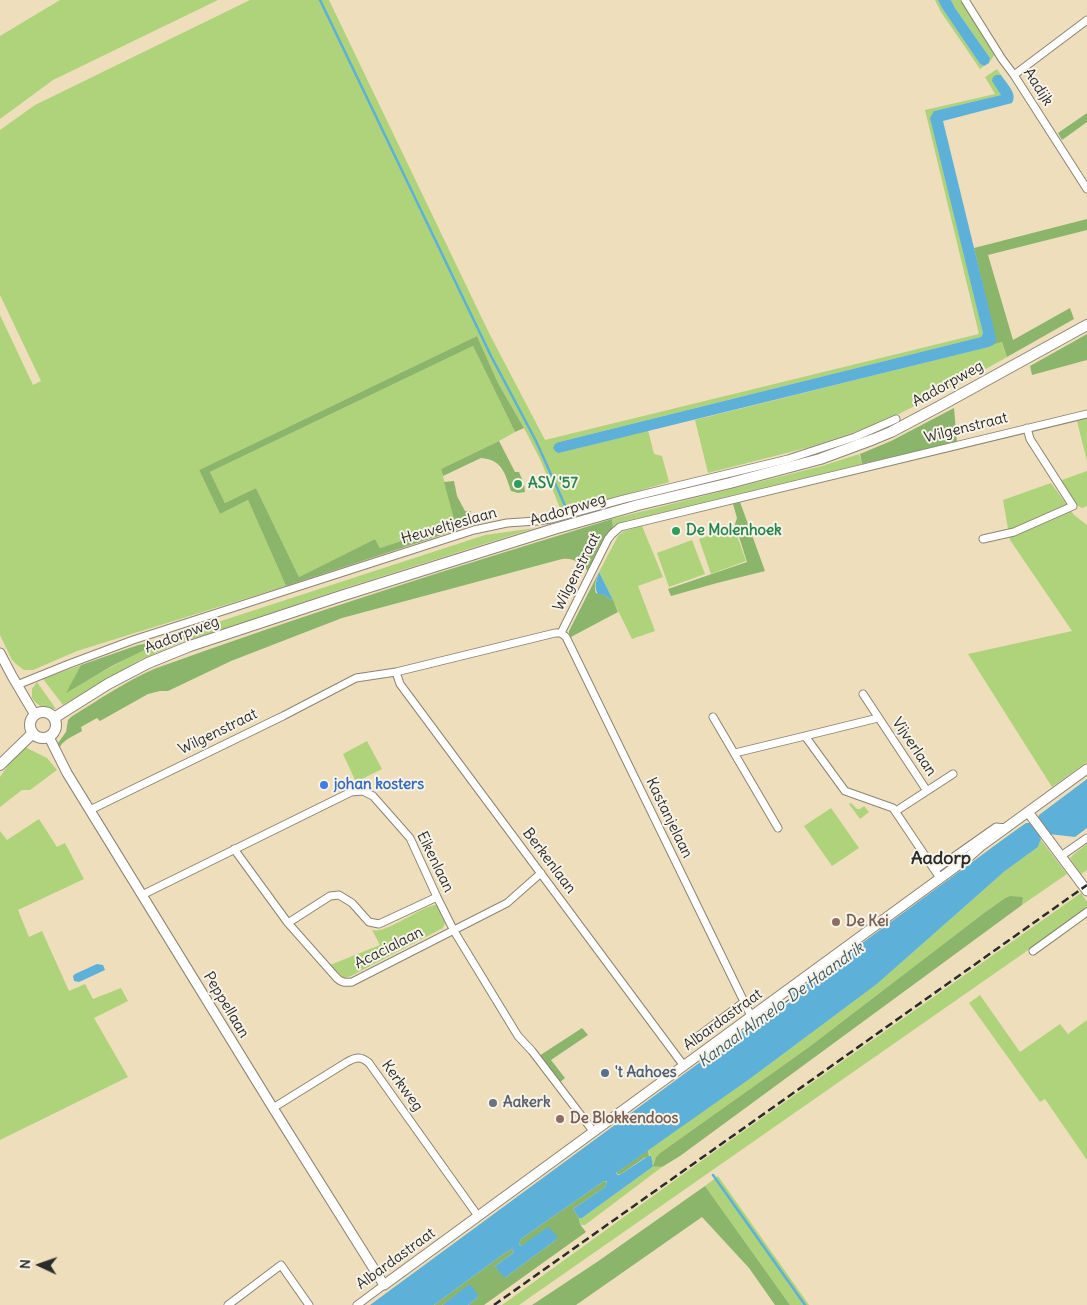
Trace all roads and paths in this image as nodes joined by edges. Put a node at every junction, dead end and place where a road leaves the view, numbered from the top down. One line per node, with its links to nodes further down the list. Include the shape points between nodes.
1 (965, 0): 3 (street, Aadijk)
2 (1087, 20): 3 (street)
3 (1014, 75): 4 (street, Aadijk)
4 (1087, 189)
5 (1087, 325): 17 (main road, Aadorpweg, via 940,406 865,443 820,459 554,529 190,646 108,684)
6 (1087, 414): 8 (street, Wilgenstraat)
7 (896, 420): 13 (street, Heuveltjeslaan, via 788,459 552,518 474,530 133,640)
8 (1027, 428): 9 (street, Wilgenstraat, via 1030,439 1073,506 1014,532); 10 (street, Wilgenstraat, via 624,526 615,530 608,539)
9 (982, 539)
10 (561, 633): 12 (street, Wilgenstraat); 43 (street, Kastanjelaan, via 566,637)
11 (0, 653): 13 (street)
12 (396, 672): 27 (street, Wilgenstraat, via 356,678); 34 (street, Berkenlaan, via 400,684)
13 (17, 685): 15 (street)
14 (863, 694): 18 (street, Vijverlaan)
15 (35, 715): 17 (main road, via 42,713); 19 (main road, via 30,724)
16 (713, 717): 22 (street)
17 (54, 718): 21 (main road, via 56,728)
18 (878, 718): 20 (street, Vijverlaan); 26 (street, Vijverlaan)
19 (33, 733): 21 (main road, via 37,737); 23 (main road)
20 (805, 736): 22 (street, Vijverlaan); 28 (street, via 845,791)
21 (49, 737): 27 (street, Peppellaan)
22 (735, 753): 30 (street)
23 (0, 765)
24 (1087, 770): 29 (street, Albardastraat)
25 (953, 774): 26 (street, Vijverlaan)
26 (927, 791): 28 (street, Vijverlaan)
27 (90, 810): 37 (street, Peppellaan)
28 (896, 811): 35 (street)
29 (1028, 812): 33 (street); 35 (street, Albardastraat)
30 (778, 828)
31 (1087, 838): 33 (street)
32 (234, 850): 37 (street, Eikenlaan); 38 (street, Eikenlaan, via 350,792 363,790 373,796 410,838); 40 (street, Acacialaan)
33 (1061, 856): 36 (street)
34 (541, 873): 41 (street, Acacialaan, via 507,903); 46 (street, Berkenlaan)
35 (938, 874): 44 (street, Albardastraat)
36 (1087, 891)
37 (142, 895): 47 (street, Peppellaan)
38 (437, 897): 40 (street, via 379,924 370,922 352,903 339,895 330,896); 41 (street, Eikenlaan)
39 (1087, 912): 42 (street)
40 (288, 923): 41 (street, Acacialaan, via 335,976 347,983)
41 (454, 931): 48 (street, Eikenlaan, via 518,1036)
42 (1033, 951)
43 (744, 1002): 44 (street, Kastanjelaan); 45 (street, Albardastraat)
44 (752, 1016): 46 (street, Albardastraat)
45 (697, 1037)
46 (684, 1066): 48 (street, Albardastraat)
47 (272, 1108): 49 (street, Kerkweg, via 347,1062 364,1058); 50 (street, Peppellaan)
48 (593, 1131): 49 (street, Albardastraat)
49 (478, 1216): 50 (street, Albardastraat)
50 (384, 1285): 53 (street, Albardastraat)
51 (228, 1305): 52 (street, via 281,1265)
52 (309, 1305)
53 (357, 1305)

